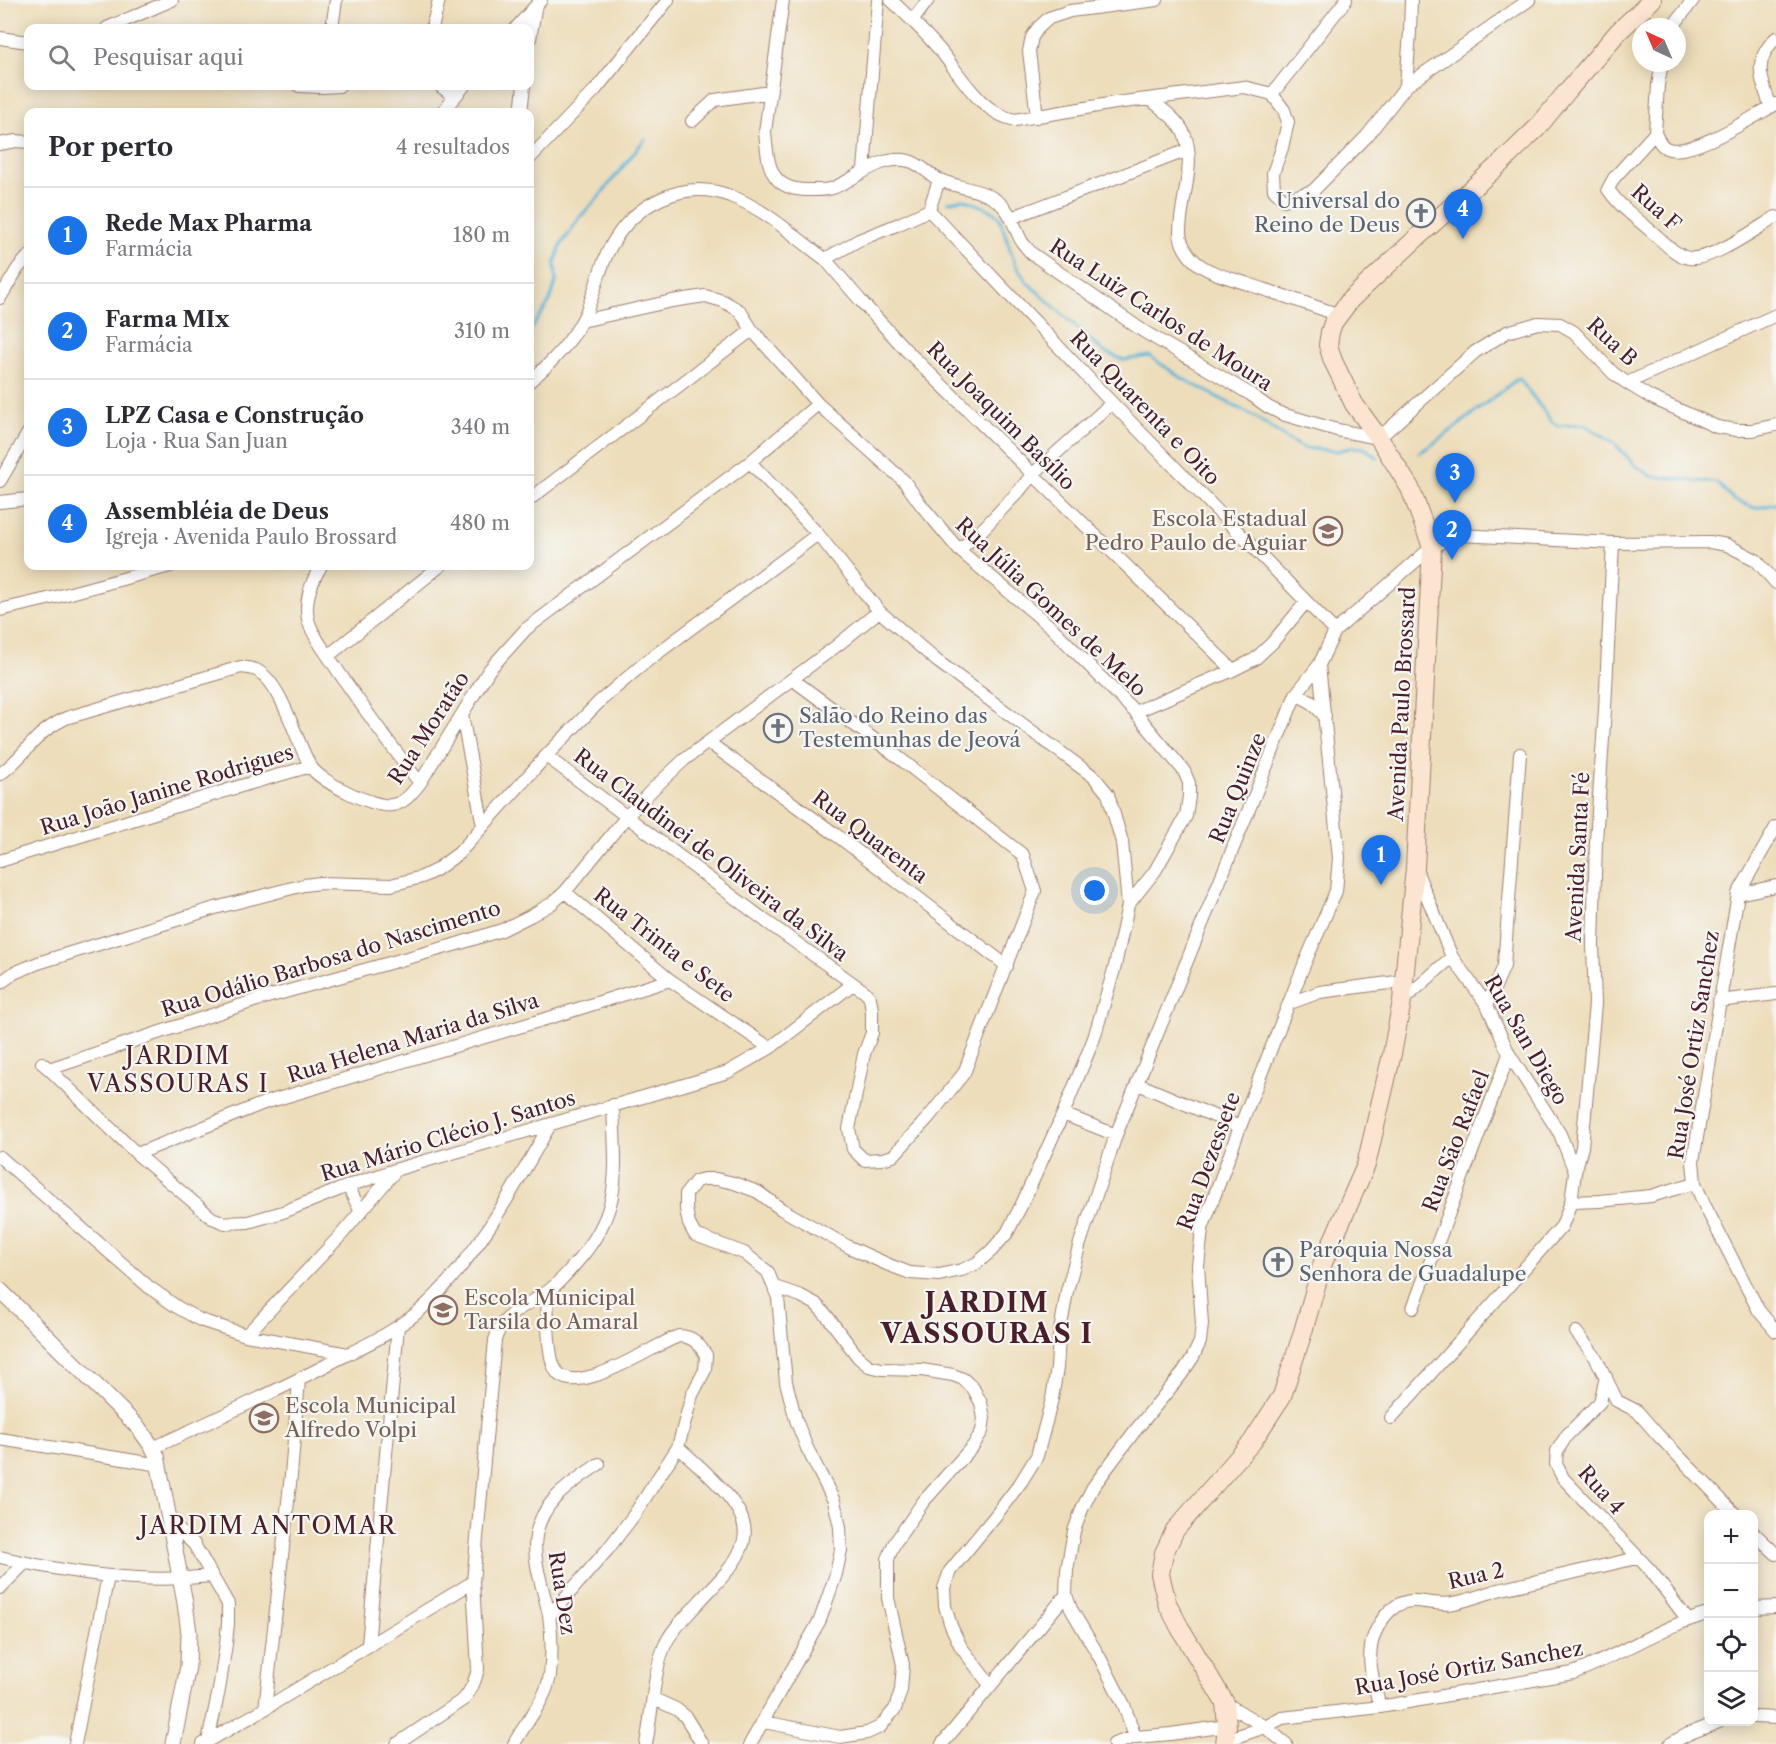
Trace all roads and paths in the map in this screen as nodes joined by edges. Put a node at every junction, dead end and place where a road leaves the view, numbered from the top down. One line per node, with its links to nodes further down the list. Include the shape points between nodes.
1 (172, 0): 18 (street)
2 (336, 0): 19 (street)
3 (439, 0): 20 (street)
4 (668, 0): 44 (street, via 596,88)
5 (783, 0): 31 (street)
6 (878, 0): 45 (street)
7 (891, 0): 17 (street)
8 (928, 0): 17 (street)
9 (1157, 0): 38 (street, via 1070,11 1049,18 1038,28 1029,51)
10 (1346, 0): 32 (street)
11 (1411, 0): 27 (street)
12 (1529, 0): 27 (street)
13 (1652, 0): 53 (main road, Avenida Paulo Brossard, via 1611,40 1537,128 1350,300)
14 (1693, 0): 16 (street)
15 (538, 4): 21 (street); 22 (street)
16 (1680, 18)
17 (913, 20): 38 (street, via 993,112 1015,120)
18 (116, 24)
19 (333, 24)
20 (433, 24)
21 (520, 24)
22 (533, 24)
23 (0, 38): 25 (street)
24 (1776, 38): 35 (street, via 1763,54 1759,67)
25 (24, 41)
26 (1660, 72): 40 (street)
27 (1406, 86): 32 (street, via 1367,136 1313,191 1284,200 1274,190 1273,173 1288,122)
28 (446, 90): 33 (street)
29 (460, 90): 33 (street)
30 (524, 90): 37 (street)
31 (770, 92): 39 (street, via 715,100); 45 (street, Rua Luiz Carlos de Moura, via 765,152 780,183 795,189 831,189)
32 (1272, 94): 34 (street, via 1244,87)
33 (454, 96): 36 (street)
34 (1151, 100): 38 (street); 43 (street, via 1180,127)
35 (1773, 105): 40 (street, via 1707,143 1677,150 1659,143)
36 (445, 108)
37 (521, 108)
38 (1037, 117)
39 (692, 121)
40 (1655, 134): 48 (street, Rua F, via 1608,189 1677,253 1688,258 1717,252)
41 (24, 142): 42 (street)
42 (0, 144)
43 (1188, 150): 49 (street); 53 (street, via 1179,233 1190,256 1219,274)
44 (534, 154)
45 (864, 170): 46 (street, Rua Luiz Carlos de Moura, via 895,160 911,161)
46 (939, 180): 47 (street); 49 (street, Rua Luiz Carlos de Moura, via 989,195)
47 (929, 210): 50 (street); 59 (street, Rua Quarenta e Oito)
48 (1776, 217)
49 (1011, 218): 62 (street, Rua Luiz Carlos de Moura, via 1031,253 1143,332 1268,407 1337,430)
50 (825, 259): 55 (street, Rua Joaquim Basílio, via 763,214 729,195 675,192 644,209 611,246); 65 (street, Rua Joaquim Basílio, via 905,349)
51 (24, 261): 52 (street)
52 (0, 298)
53 (1339, 315): 62 (main road, Avenida Paulo Brossard, via 1328,345 1333,361 1354,404)
54 (1776, 315): 58 (street)
55 (582, 321): 56 (street, Rua Júlia Gomes de Melo, via 705,296 740,311); 57 (street, Rua Joaquim Basílio)
56 (752, 330): 60 (street, Rua Júlia Gomes de Melo); 67 (street)
57 (534, 377)
58 (1628, 383): 61 (street, Rua B, via 1717,427 1753,430); 62 (street, Rua B, via 1613,373 1574,332 1560,324 1538,323 1507,332 1475,352)
59 (1112, 403): 65 (street); 78 (street, Rua Quarenta e Oito)
60 (818, 404): 64 (street, Rua Moratão); 73 (street, Rua Júlia Gomes de Melo, via 904,481)
61 (1776, 425)
62 (1379, 438): 72 (main road, Avenida Paulo Brossard, via 1410,488)
63 (24, 439): 66 (street)
64 (750, 462): 70 (street); 88 (street, Rua Moratão, via 526,629 489,670)
65 (1033, 474): 73 (street); 84 (street, Rua Joaquim Basílio)
66 (0, 482)
67 (534, 495)
68 (24, 500): 69 (street)
69 (0, 502)
70 (818, 534): 80 (street); 92 (street, via 647,661 600,701)
71 (1613, 543): 72 (street, Rua Quinze, via 1460,535); 77 (street, Rua Quinze, via 1727,545 1756,560); 130 (street, Avenida Santa Fé, via 1596,841 1594,1004 1582,1147)
72 (1432, 547): 81 (street, Rua Quinze); 100 (main road, Avenida Paulo Brossard)
73 (959, 550): 87 (street, Rua Júlia Gomes de Melo, via 1053,628)
74 (155, 570): 79 (street)
75 (319, 570): 82 (street, via 310,587 307,607 309,622)
76 (435, 570): 82 (street)
77 (1776, 583)
78 (1306, 602): 81 (street, Rua Quarenta e Oito); 84 (street, via 1272,644 1255,659)
79 (0, 610)
80 (879, 611): 85 (street, Rua Odálio Barbosa do Nascimento); 104 (street, via 937,661 1094,777 1107,794 1122,842)
81 (1335, 631): 83 (street, Rua Quinze)
82 (328, 656): 95 (street, via 372,722)
83 (1319, 665): 86 (street, Rua Quinze); 89 (street, Rua Dezessete)
84 (1233, 670): 87 (street)
85 (792, 679): 90 (street, Rua Odálio Barbosa do Nascimento); 106 (street, Rua Claudinei de Oliveira da Silva, via 1023,855 1035,891)
86 (1296, 694): 89 (street); 121 (street, Rua Quinze)
87 (1135, 712): 104 (street, Rua Júlia Gomes de Melo, via 1184,771 1189,796 1186,816 1168,850)
88 (462, 715): 95 (street, Rua Moratão); 97 (street)
89 (1325, 716): 107 (street, Rua Dezessete, via 1339,858 1336,891)
90 (708, 742): 96 (street, Rua Odálio Barbosa do Nascimento); 106 (street, Rua Quarenta)
91 (1520, 754): 117 (street, via 1504,966)
92 (546, 756): 96 (street, Rua Claudinei de Oliveira da Silva); 97 (street)
93 (311, 766): 94 (street, Rua Moratão, via 270,681 260,672 241,667 66,718 39,736 20,759); 95 (street, Rua Moratão, via 318,775 358,798 379,805 392,806 403,801); 99 (street, Rua João Janine Rodrigues)
94 (0, 774)
95 (420, 783)
96 (627, 816): 102 (street, Rua Odálio Barbosa do Nascimento); 111 (street, Rua Claudinei de Oliveira da Silva)
97 (483, 826): 110 (street, via 459,853 422,877 391,885 320,883 284,889 38,963)
98 (1776, 827): 103 (street, Rua José Ortiz Sanchez)
99 (0, 861)
100 (1415, 868): 105 (street, Rua San Diego); 109 (main road, Avenida Paulo Brossard)
101 (1776, 886): 103 (street)
102 (565, 892): 108 (street, Rua Trinta e Sete); 120 (street, Rua Odálio Barbosa do Nascimento, via 551,904 502,930 260,999)
103 (1738, 894): 115 (street, Rua José Ortiz Sanchez)
104 (1128, 905): 123 (street, Rua Júlia Gomes de Melo, via 1094,1038)
105 (1452, 957): 114 (street); 117 (street, Rua San Diego)
106 (1007, 966): 111 (street, Rua Claudinei de Oliveira da Silva, via 964,1073 902,1148 882,1159 864,1160 853,1149 849,1129 872,1033 870,998)
107 (1301, 974): 112 (street); 116 (street, Rua Dezessete)
108 (670, 980): 118 (street, Rua Trinta e Sete); 127 (street, Rua Helena Maria da Silva, via 264,1103)
109 (1404, 981): 112 (street); 114 (main road, Avenida Paulo Brossard)
110 (0, 983)
111 (853, 984): 118 (street, Rua Mário Clécio J. Santos)
112 (1320, 992): 116 (street)
113 (1776, 994): 115 (street)
114 (1402, 1001): 173 (main road, Avenida Paulo Brossard, via 1366,1165 1322,1264 1282,1396 1252,1442 1175,1530 1164,1553 1160,1574 1167,1603)
115 (1719, 1001): 131 (street, Rua José Ortiz Sanchez, via 1694,1153)
116 (1290, 1003): 125 (street, Rua Dezessete)
117 (1487, 1005): 119 (street, Rua San Diego)
118 (770, 1048): 122 (street, Rua Mário Clécio J. Santos, via 728,1072)
119 (1509, 1054): 130 (street, Rua San Diego, via 1560,1134); 138 (street, Rua São Rafael)
120 (46, 1066): 127 (street, Rua Mário Clécio J. Santos)
121 (1138, 1084): 125 (street); 126 (street, Rua Quinze)
122 (612, 1105): 124 (street, Rua Mário Clécio J. Santos); 137 (street, via 615,1180 607,1217 583,1256)
123 (1063, 1114): 126 (street); 135 (street, Rua Júlia Gomes de Melo, via 1007,1233 977,1263 939,1275 910,1273 879,1261 781,1209 758,1192 717,1179 696,1181 686,1194 691,1230 744,1253 768,1272)
124 (550, 1125): 129 (street, Rua Mário Clécio J. Santos); 139 (street, via 472,1251 427,1305)
125 (1240, 1127): 164 (street, Rua Dezessete, via 1202,1229 1198,1266 1200,1342 1181,1375 1093,1487 1074,1531)
126 (1116, 1135): 171 (street, Rua Quinze, via 1067,1291 1052,1399 1037,1456 1009,1498 950,1571 944,1588 951,1626 961,1647)
127 (137, 1154): 132 (street, Rua Mário Clécio J. Santos, via 212,1218 225,1223 248,1222 283,1212)
128 (0, 1157): 142 (street, via 149,1287 201,1320)
129 (398, 1168): 132 (street, Rua Mário Clécio J. Santos); 134 (street)
130 (1575, 1172): 133 (street, Rua San Diego)
131 (1695, 1183): 133 (street, via 1651,1196); 140 (street, Rua José Ortiz Sanchez, via 1749,1293)
132 (348, 1186): 134 (street)
133 (1571, 1202): 146 (street, Rua San Diego, via 1562,1226)
134 (361, 1212): 142 (street)
135 (775, 1287): 178 (street, Rua Júlia Gomes de Melo, via 786,1382 807,1448 834,1501 841,1550 820,1620); 178 (street, via 816,1305 869,1366 922,1370 963,1379 973,1388 984,1418 973,1446 923,1502 888,1559 888,1598 903,1665 895,1709 880,1727 840,1737)
136 (0, 1290): 148 (street, via 118,1405)
137 (547, 1293): 149 (street, via 554,1367 574,1380 599,1376 679,1336 687,1336 701,1347 706,1355 705,1370 692,1395); 162 (street, via 503,1322 495,1340)
138 (1413, 1308)
139 (398, 1327): 143 (street); 170 (street)
140 (1776, 1331)
141 (1576, 1332): 144 (street)
142 (246, 1335): 143 (street)
143 (348, 1354): 145 (street)
144 (1606, 1377): 152 (street, via 1617,1401 1637,1411); 157 (street, Rua 4, via 1600,1402 1567,1435 1557,1451 1556,1464 1563,1478)
145 (299, 1380): 148 (street); 175 (street)
146 (1391, 1418)
147 (0, 1439): 151 (street)
148 (153, 1448): 151 (street)
149 (678, 1448): 168 (street, via 608,1549); 172 (street, via 701,1467 737,1508 744,1523 744,1536 729,1568 665,1644)
150 (599, 1464): 168 (street, Rua Dez, via 555,1498 542,1517 535,1538 536,1561)
151 (160, 1465): 153 (street)
152 (1730, 1510)
153 (170, 1522): 160 (street, via 194,1544); 161 (street)
154 (1758, 1537): 155 (street)
155 (1776, 1554)
156 (0, 1557): 158 (street)
157 (1637, 1558): 169 (street, Rua 4); 174 (street, Rua 2, via 1455,1603 1409,1599 1398,1605 1386,1615 1374,1635 1370,1653)
158 (25, 1563): 159 (street); 163 (street)
159 (108, 1576): 161 (street); 184 (street)
160 (211, 1576): 161 (street); 183 (street, via 228,1604 228,1623 219,1690)
161 (180, 1580): 185 (street, via 189,1649)
162 (473, 1582): 170 (street); 186 (street, via 476,1682 464,1699)
163 (0, 1588)
164 (1066, 1595): 171 (street); 181 (street, Rua Dezessete, via 1124,1705)
165 (1776, 1607): 166 (street)
166 (1758, 1608)
167 (1704, 1615): 169 (street, Rua José Ortiz Sanchez)
168 (549, 1616): 187 (street, Rua Dez, via 546,1691)
169 (1687, 1619): 174 (street, Rua José Ortiz Sanchez, via 1573,1673)
170 (368, 1645): 175 (street)
171 (990, 1685): 191 (street)
172 (654, 1699): 188 (street); 189 (street, via 685,1716)
173 (1225, 1703): 180 (street); 182 (main road, Avenida Paulo Brossard)
174 (1380, 1707): 180 (street, Rua José Ortiz Sanchez, via 1282,1718)
175 (265, 1709): 183 (street)
176 (1758, 1717): 177 (street)
177 (1776, 1718)
178 (764, 1722): 190 (street, Rua Júlia Gomes de Melo)
179 (1709, 1726): 194 (street)
180 (1265, 1727): 182 (street, Rua José Ortiz Sanchez); 193 (street)
181 (1135, 1737): 182 (street, Rua José Ortiz Sanchez); 192 (street, Rua José Ortiz Sanchez)
182 (1226, 1737)
183 (205, 1743)
184 (75, 1744)
185 (173, 1744)
186 (397, 1744)
187 (514, 1744)
188 (646, 1744)
189 (702, 1744)
190 (750, 1744)
191 (942, 1744)
192 (1114, 1744)
193 (1286, 1744)
194 (1670, 1744)

